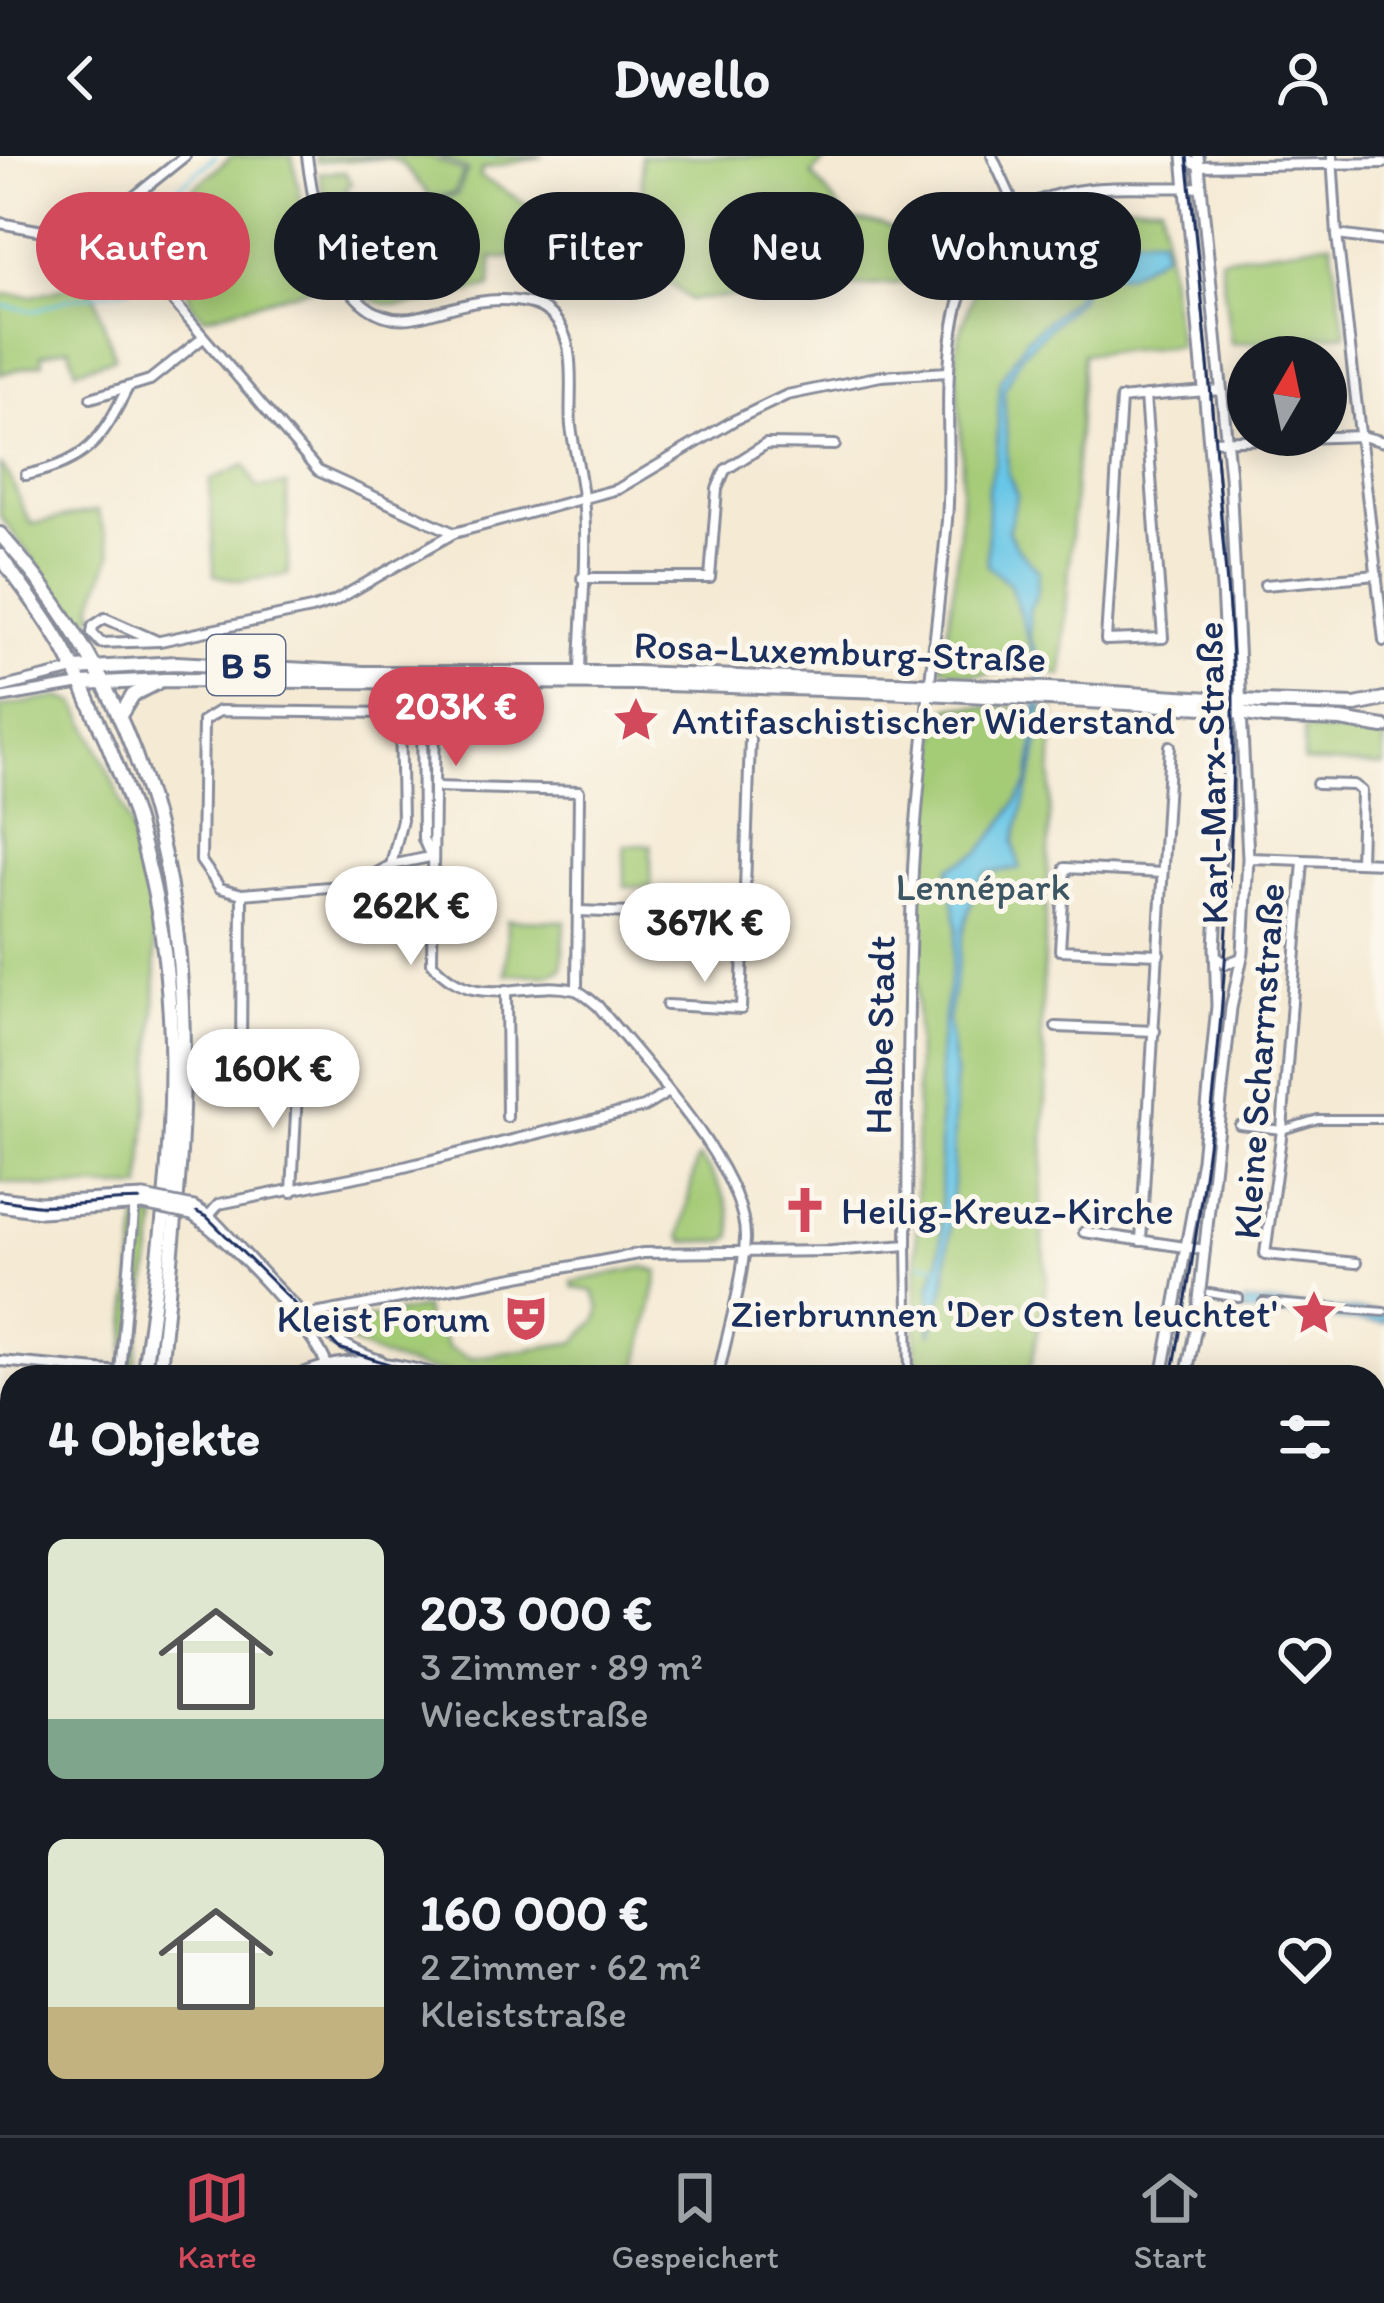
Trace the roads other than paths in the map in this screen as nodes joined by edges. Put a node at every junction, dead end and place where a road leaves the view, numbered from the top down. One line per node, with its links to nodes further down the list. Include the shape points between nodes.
1 (184, 156): 10 (street)
2 (307, 156): 34 (street, via 327,250 338,275 374,313 412,318 500,299 550,313 568,350)
3 (992, 156): 11 (street)
4 (1184, 157): 6 (street); 9 (street, Karl-Marx-Straße)
5 (1332, 159): 6 (street); 7 (street); 15 (street)
6 (1199, 161): 8 (street, Karl-Marx-Straße)
7 (1384, 163)
8 (1201, 187): 9 (street, Halbe Stadt); 22 (street, Karl-Marx-Straße)
9 (1186, 188): 12 (street, Halbe Stadt); 23 (street, Karl-Marx-Straße)
10 (143, 192)
11 (1008, 192)
12 (1058, 192)
13 (0, 223): 14 (street)
14 (36, 230)
15 (1337, 235): 16 (street); 27 (street)
16 (1384, 241)
17 (174, 300): 19 (street)
18 (963, 300): 20 (street, Halbe Stadt)
19 (203, 338): 21 (street, via 150,380); 35 (street, via 318,471)
20 (948, 372): 34 (street, via 787,395); 52 (street, Halbe Stadt, via 950,485)
21 (128, 387): 25 (street); 33 (street, via 87,450 64,466)
22 (1222, 390): 23 (street); 28 (street, Karl-Marx-Straße)
23 (1206, 391): 24 (street); 29 (street, Karl-Marx-Straße)
24 (1145, 397): 24 (street, via 1121,399 1106,640 1163,638)
25 (91, 398)
26 (1347, 436): 27 (street)
27 (1363, 436): 30 (street); 37 (street)
28 (1227, 440): 29 (street)
29 (1211, 441): 55 (street, Karl-Marx-Straße)
30 (1384, 442)
31 (835, 445): 40 (street, via 766,444 725,470 710,578)
32 (1228, 456): 55 (street, Karl-Marx-Straße)
33 (26, 475)
34 (584, 501): 35 (street); 40 (street)
35 (454, 533): 42 (street, via 333,602)
36 (0, 534): 44 (main road)
37 (1379, 550): 39 (street)
38 (0, 556): 45 (main road)
39 (1377, 575): 41 (street); 43 (street)
40 (582, 578): 46 (street)
41 (1265, 585)
42 (157, 641): 42 (street, via 105,618 93,626 101,643)
43 (1384, 641)
44 (95, 665): 45 (main road, Rosa-Luxemburg-Straße / B 5); 47 (main road, Rosa-Luxemburg-Straße / B 5); 49 (main road)
45 (76, 669): 50 (main road); 51 (street)
46 (575, 677): 47 (main road, Rosa-Luxemburg-Straße / B 5); 52 (main road, Rosa-Luxemburg-Straße / B 5)
47 (430, 679): 48 (main road, Rosa-Luxemburg-Straße / B 5); 61 (street); 62 (street, via 422,705)
48 (165, 680): 49 (main road, Rosa-Luxemburg-Straße / B 5); 56 (main road, via 133,695)
49 (102, 681): 50 (main road, Rosa-Luxemburg-Straße / B 5); 56 (main road)
50 (81, 685): 53 (street); 109 (main road, via 137,815 172,1005 169,1167)
51 (0, 688)
52 (932, 689): 55 (main road, Rosa-Luxemburg-Straße / B 5); 93 (street, Halbe Stadt, via 912,890)
53 (0, 698)
54 (1384, 699): 55 (main road, B 5)
55 (1236, 706): 57 (main road, B 5); 63 (street, Karl-Marx-Straße); 73 (street, Karl-Marx-Straße)
56 (119, 717): 110 (main road, via 168,866 184,1003 179,1187)
57 (1384, 727)
58 (750, 739): 71 (street)
59 (1171, 746): 68 (street)
60 (1317, 784): 65 (street, via 1361,791)
61 (434, 787): 62 (street); 70 (street, via 579,791)
62 (430, 857): 67 (street); 75 (street, via 432,963 468,989)
63 (1248, 858): 64 (street); 74 (street, Karl-Marx-Straße)
64 (1303, 861): 65 (street); 86 (street, Kleine Scharrnstraße)
65 (1360, 862): 66 (street)
66 (1384, 863)
67 (391, 865): 69 (street, via 329,887); 69 (street, via 402,820 400,716 219,711 201,727 201,861 220,888)
68 (1162, 873): 72 (street); 72 (street, via 1065,868 1060,950)
69 (242, 894): 80 (street, via 241,1061 247,1071)
70 (578, 911): 71 (street); 76 (street)
71 (744, 917): 77 (street, via 741,1009)
72 (1159, 954): 79 (street)
73 (1216, 955): 74 (street, via 1226,964); 94 (street, Karl-Marx-Straße)
74 (1241, 958): 95 (street, Karl-Marx-Straße)
75 (506, 990): 76 (street); 83 (street)
76 (577, 990): 82 (street)
77 (668, 1006)
78 (1057, 1027): 79 (street)
79 (1155, 1031): 92 (street)
80 (298, 1072): 81 (street); 87 (street)
81 (328, 1073)
82 (667, 1093): 87 (street, via 644,1107); 96 (street, via 729,1177)
83 (507, 1117)
84 (1384, 1119): 86 (street, via 1318,1119)
85 (1239, 1125): 86 (street)
86 (1282, 1130): 97 (street, Kleine Scharrnstraße, via 1265,1254)
87 (292, 1192): 90 (street, via 219,1204)
88 (140, 1201): 89 (street, via 40,1212); 90 (street, bridge); 108 (street)
89 (0, 1202)
90 (206, 1219): 102 (street)
91 (1084, 1232): 92 (street)
92 (1142, 1241): 94 (street)
93 (907, 1245): 96 (street); 117 (street, Halbe Stadt)
94 (1188, 1248): 95 (street); 118 (street, Karl-Marx-Straße)
95 (1205, 1250): 119 (street, Karl-Marx-Straße)
96 (743, 1252): 102 (street, via 608,1259); 116 (street)
97 (1356, 1263)
98 (1209, 1293): 99 (street)
99 (1239, 1298)
100 (1263, 1302): 101 (street)
101 (1384, 1312)
102 (302, 1318): 103 (street); 104 (street)
103 (337, 1342): 106 (street); 113 (street)
104 (318, 1345): 111 (street); 112 (street)
105 (0, 1361): 107 (street)
106 (380, 1361): 114 (street); 115 (street)
107 (44, 1365)
108 (121, 1365)
109 (144, 1365)
110 (160, 1365)
111 (306, 1365)
112 (327, 1365)
113 (328, 1365)
114 (330, 1365)
115 (396, 1365)
116 (720, 1365)
117 (909, 1365)
118 (1164, 1365)
119 (1188, 1365)

